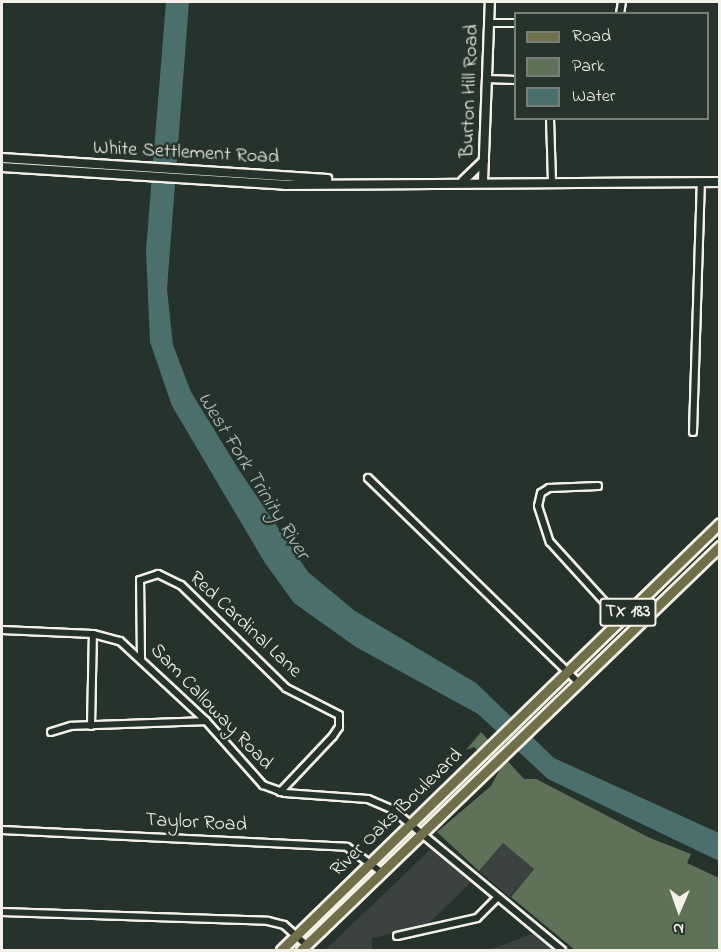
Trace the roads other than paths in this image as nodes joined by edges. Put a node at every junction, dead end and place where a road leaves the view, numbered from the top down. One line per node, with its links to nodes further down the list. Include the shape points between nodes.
1 (490, 2): 2 (main road, Burton Hill Road)
2 (489, 22): 3 (street); 4 (main road, Burton Hill Road)
3 (514, 23)
4 (487, 79): 5 (street); 8 (main road, Burton Hill Road)
5 (514, 80)
6 (550, 120): 12 (street)
7 (2, 158): 13 (main road, White Settlement Road)
8 (484, 160): 10 (main road); 11 (main road, Burton Hill Road)
9 (2, 167): 13 (main road, White Settlement Road, via 203,182)
10 (461, 181): 11 (main road, White Settlement Road); 13 (main road, White Settlement Road)
11 (483, 181): 12 (main road, White Settlement Road)
12 (552, 181): 14 (main road, White Settlement Road)
13 (369, 182)
14 (701, 182): 15 (main road, White Settlement Road); 16 (street)
15 (720, 182)
16 (693, 432)
17 (368, 478): 25 (street)
18 (598, 486): 21 (street, via 549,488 541,493 538,506 550,542)
19 (720, 523): 21 (main road, TX 183)
20 (720, 546): 26 (main road, TX 183)
21 (620, 619): 25 (main road, TX 183)
22 (2, 630): 23 (street, Sam Calloway Road)
23 (93, 634): 24 (street, Sam Calloway Road, via 120,641); 28 (street)
24 (141, 658): 27 (street, Sam Calloway Road); 30 (street, Red Cardinal Lane, via 140,580 158,574 181,585 286,688 339,715 339,727 333,736)
25 (567, 672): 26 (street); 31 (main road, River Oaks Boulevard / TX 183)
26 (579, 683): 33 (main road, River Oaks Boulevard / TX 183)
27 (206, 721): 28 (street); 30 (street, Sam Calloway Road, via 264,785)
28 (91, 726): 29 (street, via 63,727)
29 (51, 732)
30 (280, 792): 31 (street, Sam Calloway Road, via 369,799)
31 (412, 822): 33 (street, Sam Calloway Road); 34 (main road, River Oaks Boulevard / TX 183)
32 (2, 830): 34 (street, Taylor Road, via 347,847)
33 (422, 831): 35 (main road, River Oaks Boulevard / TX 183); 36 (street, Sam Calloway Road)
34 (371, 862): 35 (street, Taylor Road); 38 (main road, River Oaks Boulevard / TX 183)
35 (380, 871): 40 (main road, River Oaks Boulevard / TX 183)
36 (498, 898): 39 (street, via 477,918); 42 (street, Sam Calloway Road)
37 (2, 912): 38 (street, via 268,921 285,925)
38 (297, 935): 40 (street); 41 (main road, River Oaks Boulevard / TX 183)
39 (397, 936)
40 (303, 948)
41 (281, 951)
42 (562, 951)

